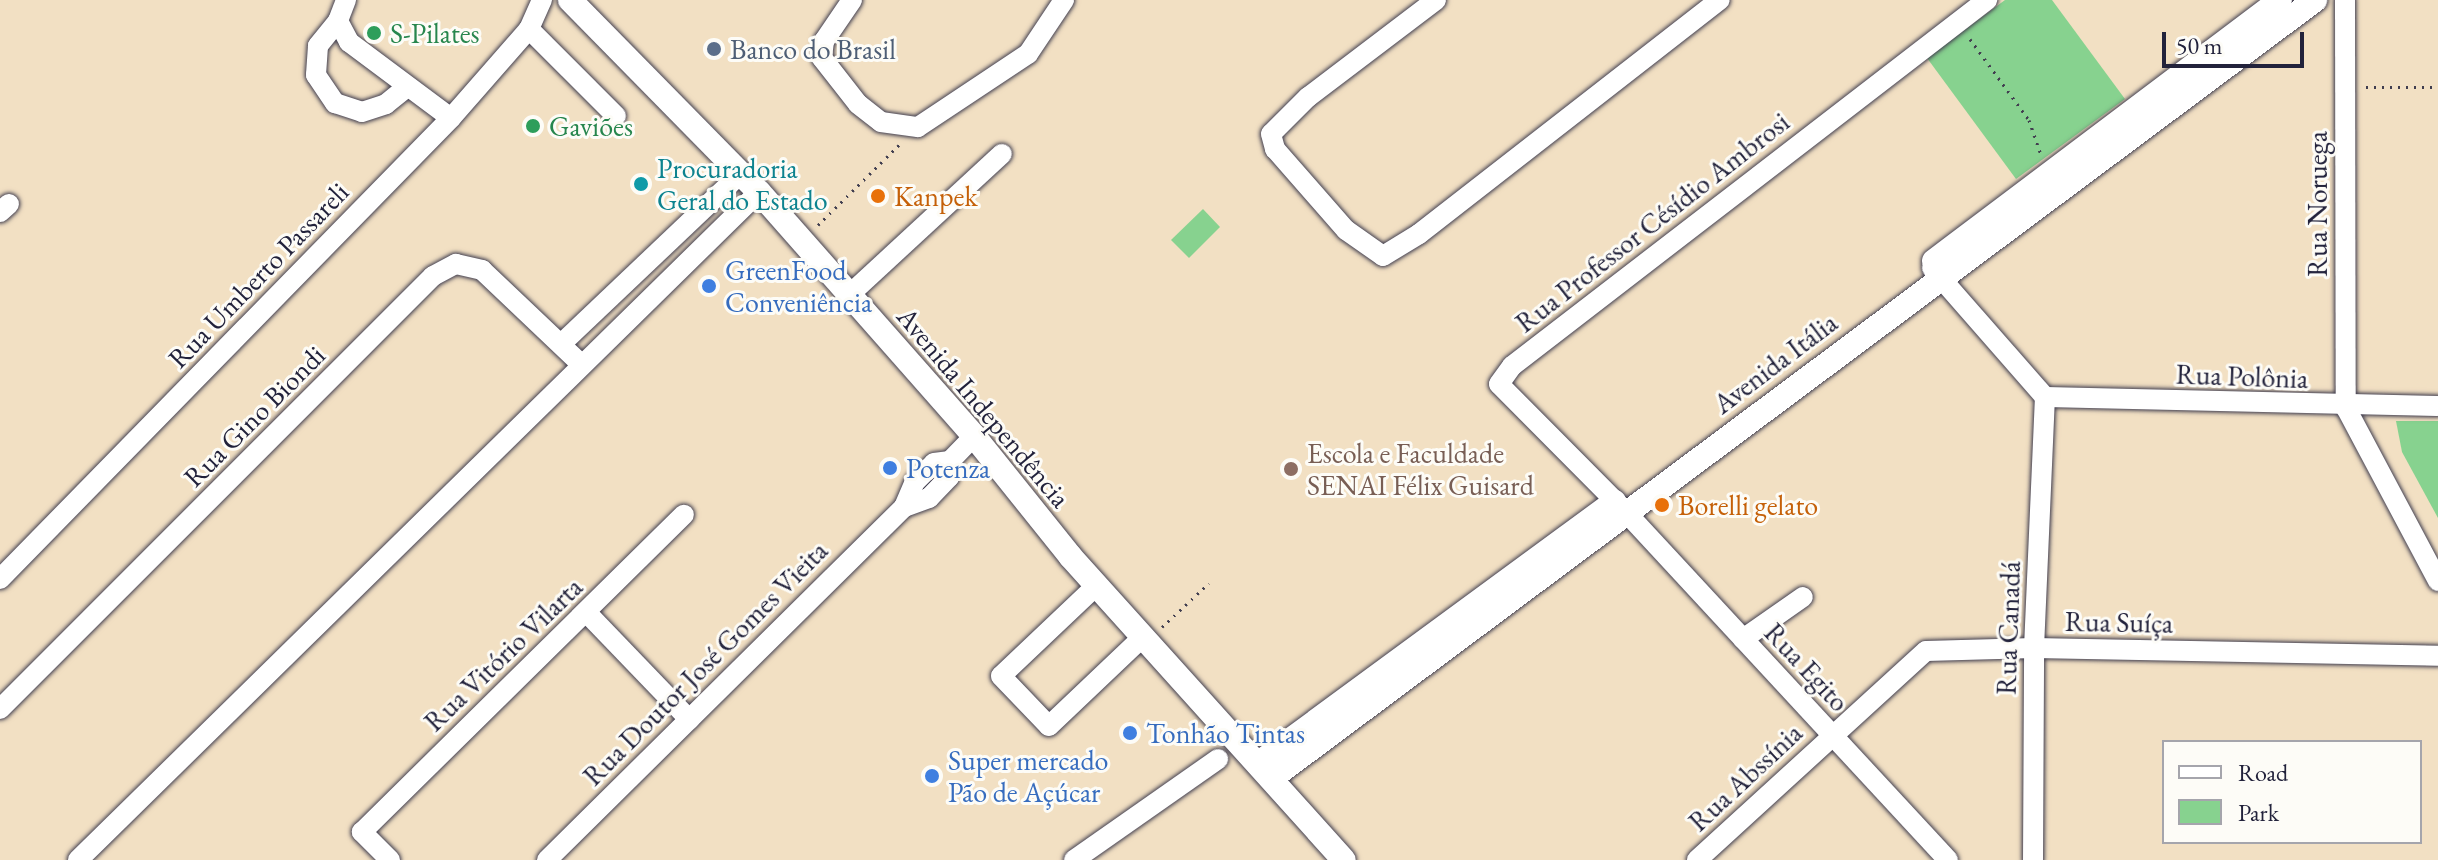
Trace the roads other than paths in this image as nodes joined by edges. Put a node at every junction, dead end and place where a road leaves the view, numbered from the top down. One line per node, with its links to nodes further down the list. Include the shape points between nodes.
1 (346, 0): 12 (street)
2 (542, 0): 13 (street, Rua Umberto Passareli)
3 (570, 0): 18 (main road, Avenida Independência)
4 (852, 0): 5 (street, via 824,41 822,58 858,104 881,122 918,127 1028,54)
5 (1064, 0)
6 (1436, 0): 7 (street, via 1308,97 1271,134 1275,149 1371,251 1383,256 1419,234)
7 (1720, 0)
8 (1987, 0): 30 (street, Rua Professor Césídio Ambrosi, via 1512,366 1499,384)
9 (2280, 0): 21 (main road, Avenida Itália, via 2049,176)
10 (2315, 0): 21 (main road, Avenida Itália)
11 (2345, 0): 28 (street, Rua Noruega)
12 (338, 21): 14 (street, via 349,42); 14 (street, via 318,46 316,75 335,103 362,112 386,104)
13 (529, 29): 15 (street); 16 (street, Rua Umberto Passareli)
14 (408, 86): 16 (street)
15 (616, 116)
16 (451, 118): 32 (street, Rua Umberto Passareli)
17 (1002, 154): 23 (street)
18 (741, 173): 19 (main road, Avenida Independência); 20 (street)
19 (759, 192): 22 (street); 23 (main road, Avenida Independência)
20 (654, 256): 22 (street); 24 (street)
21 (1935, 271): 26 (street); 30 (main road, Avenida Itália)
22 (674, 276): 25 (street)
23 (849, 295): 29 (main road, Avenida Independência)
24 (561, 344): 25 (street, Rua Gino Biondi); 41 (street, Rua Gino Biondi, via 482,270 456,264 433,276)
25 (580, 363): 46 (street)
26 (2045, 397): 28 (street, Rua Polônia); 39 (street, Rua Canadá)
27 (2438, 406): 28 (street, Rua Polônia)
28 (2346, 408): 33 (street)
29 (974, 436): 34 (main road, Avenida Independência); 42 (street, Rua Doutor José Gomes Vieita, via 950,461 934,463 914,483 904,507)
30 (1621, 506): 38 (street, Rua Egito); 45 (main road, Avenida Itália)
31 (684, 515): 36 (street, Rua Vitório Vilarta)
32 (0, 579)
33 (2438, 581)
34 (1097, 585): 37 (main road, Avenida Independência); 37 (street, via 1001,676 1049,726)
35 (1803, 597): 38 (street)
36 (586, 612): 42 (street); 47 (street, Rua Vitório Vilarta, via 362,832)
37 (1146, 638): 45 (main road, Avenida Independência)
38 (1743, 639): 43 (street, Rua Egito)
39 (2034, 648): 40 (street, Rua Suíça); 43 (street, Rua Suíça, via 1926,651); 53 (street, Rua Canadá)
40 (2438, 656)
41 (0, 709)
42 (689, 719): 48 (street, Rua Doutor José Gomes Vieita)
43 (1831, 735): 51 (street, Rua Abssínia); 52 (street, Rua Egito)
44 (1218, 759): 49 (street)
45 (1266, 770): 50 (main road, Avenida Independência)
46 (78, 860)
47 (390, 860)
48 (547, 860)
49 (1074, 860)
50 (1344, 860)
51 (1697, 860)
52 (1948, 860)
53 (2033, 860)

